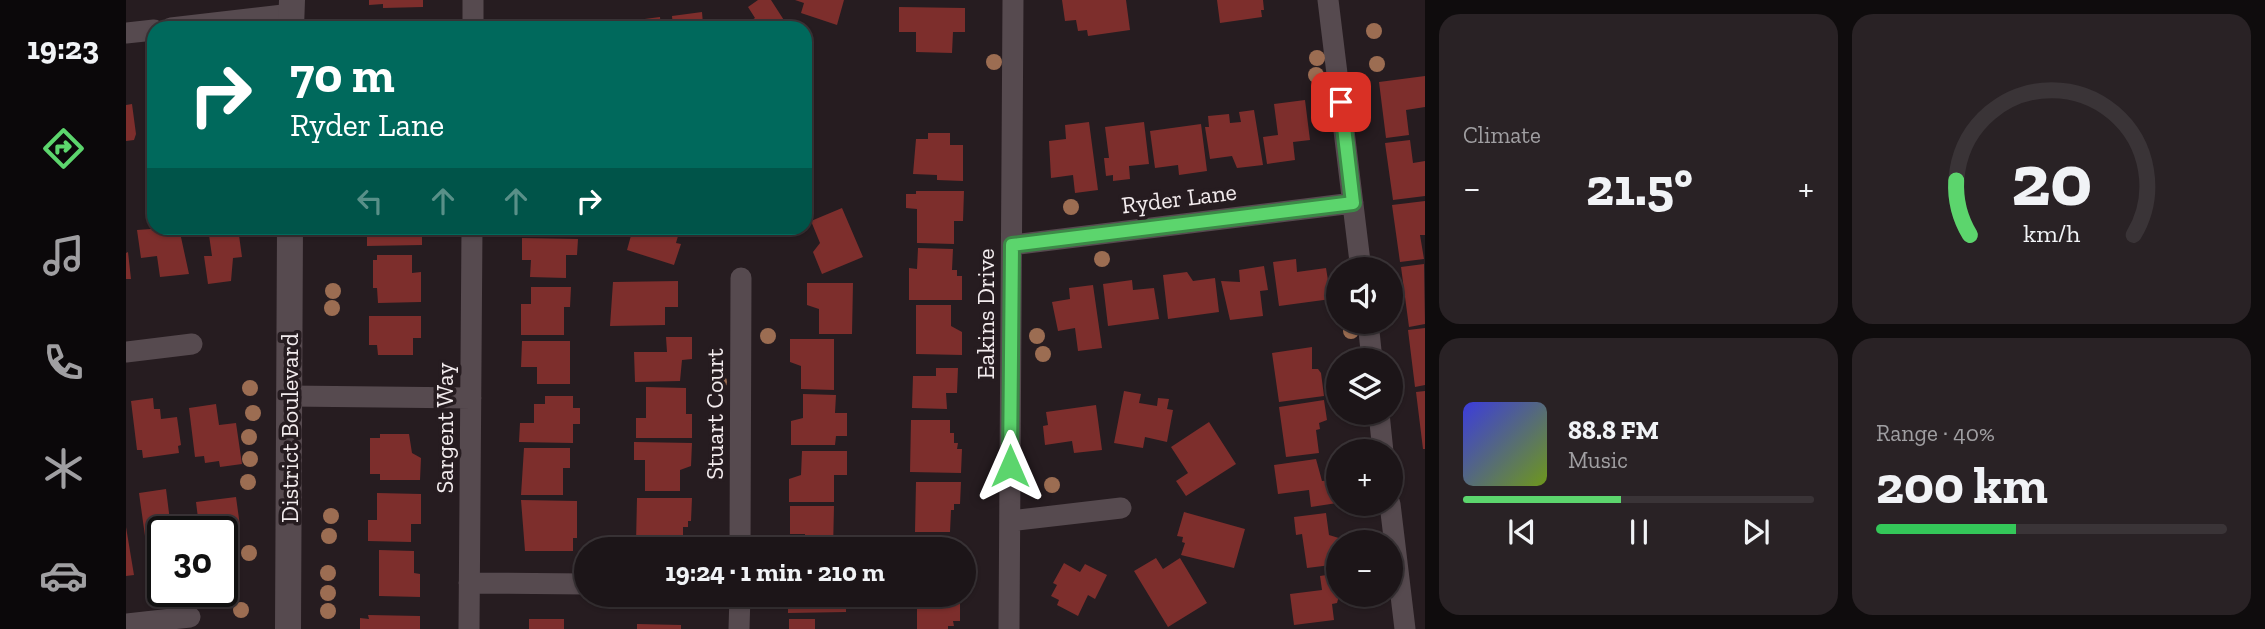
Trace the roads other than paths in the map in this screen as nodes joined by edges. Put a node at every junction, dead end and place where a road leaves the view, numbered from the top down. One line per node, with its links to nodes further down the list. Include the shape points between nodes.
1 (473, 0): 6 (street)
2 (1013, 0): 12 (street, Eakins Drive)
3 (1328, 0): 9 (street)
4 (291, 14): 5 (street)
5 (231, 21)
6 (473, 21)
7 (147, 31): 8 (street)
8 (126, 33)
9 (1353, 203): 12 (street, Ryder Lane); 13 (street)
10 (290, 235): 17 (street, District Boulevard)
11 (472, 235): 18 (street, Sargent Way)
12 (1012, 245): 21 (street, Eakins Drive)
13 (1359, 257)
14 (741, 278): 22 (street, Stuart Court)
15 (192, 344): 16 (street)
16 (126, 352)
17 (289, 396): 18 (street); 28 (street, District Boulevard)
18 (471, 397): 23 (street, Sargent Way)
19 (1121, 508): 21 (street)
20 (1391, 516): 32 (street)
21 (1010, 521): 31 (street, Eakins Drive)
22 (740, 537)
23 (469, 583): 24 (street); 29 (street, Sargent Way)
24 (574, 584)
25 (740, 607): 30 (street)
26 (190, 617): 27 (street)
27 (126, 624)
28 (288, 629)
29 (469, 629)
30 (739, 629)
31 (1009, 629)
32 (1405, 629)

